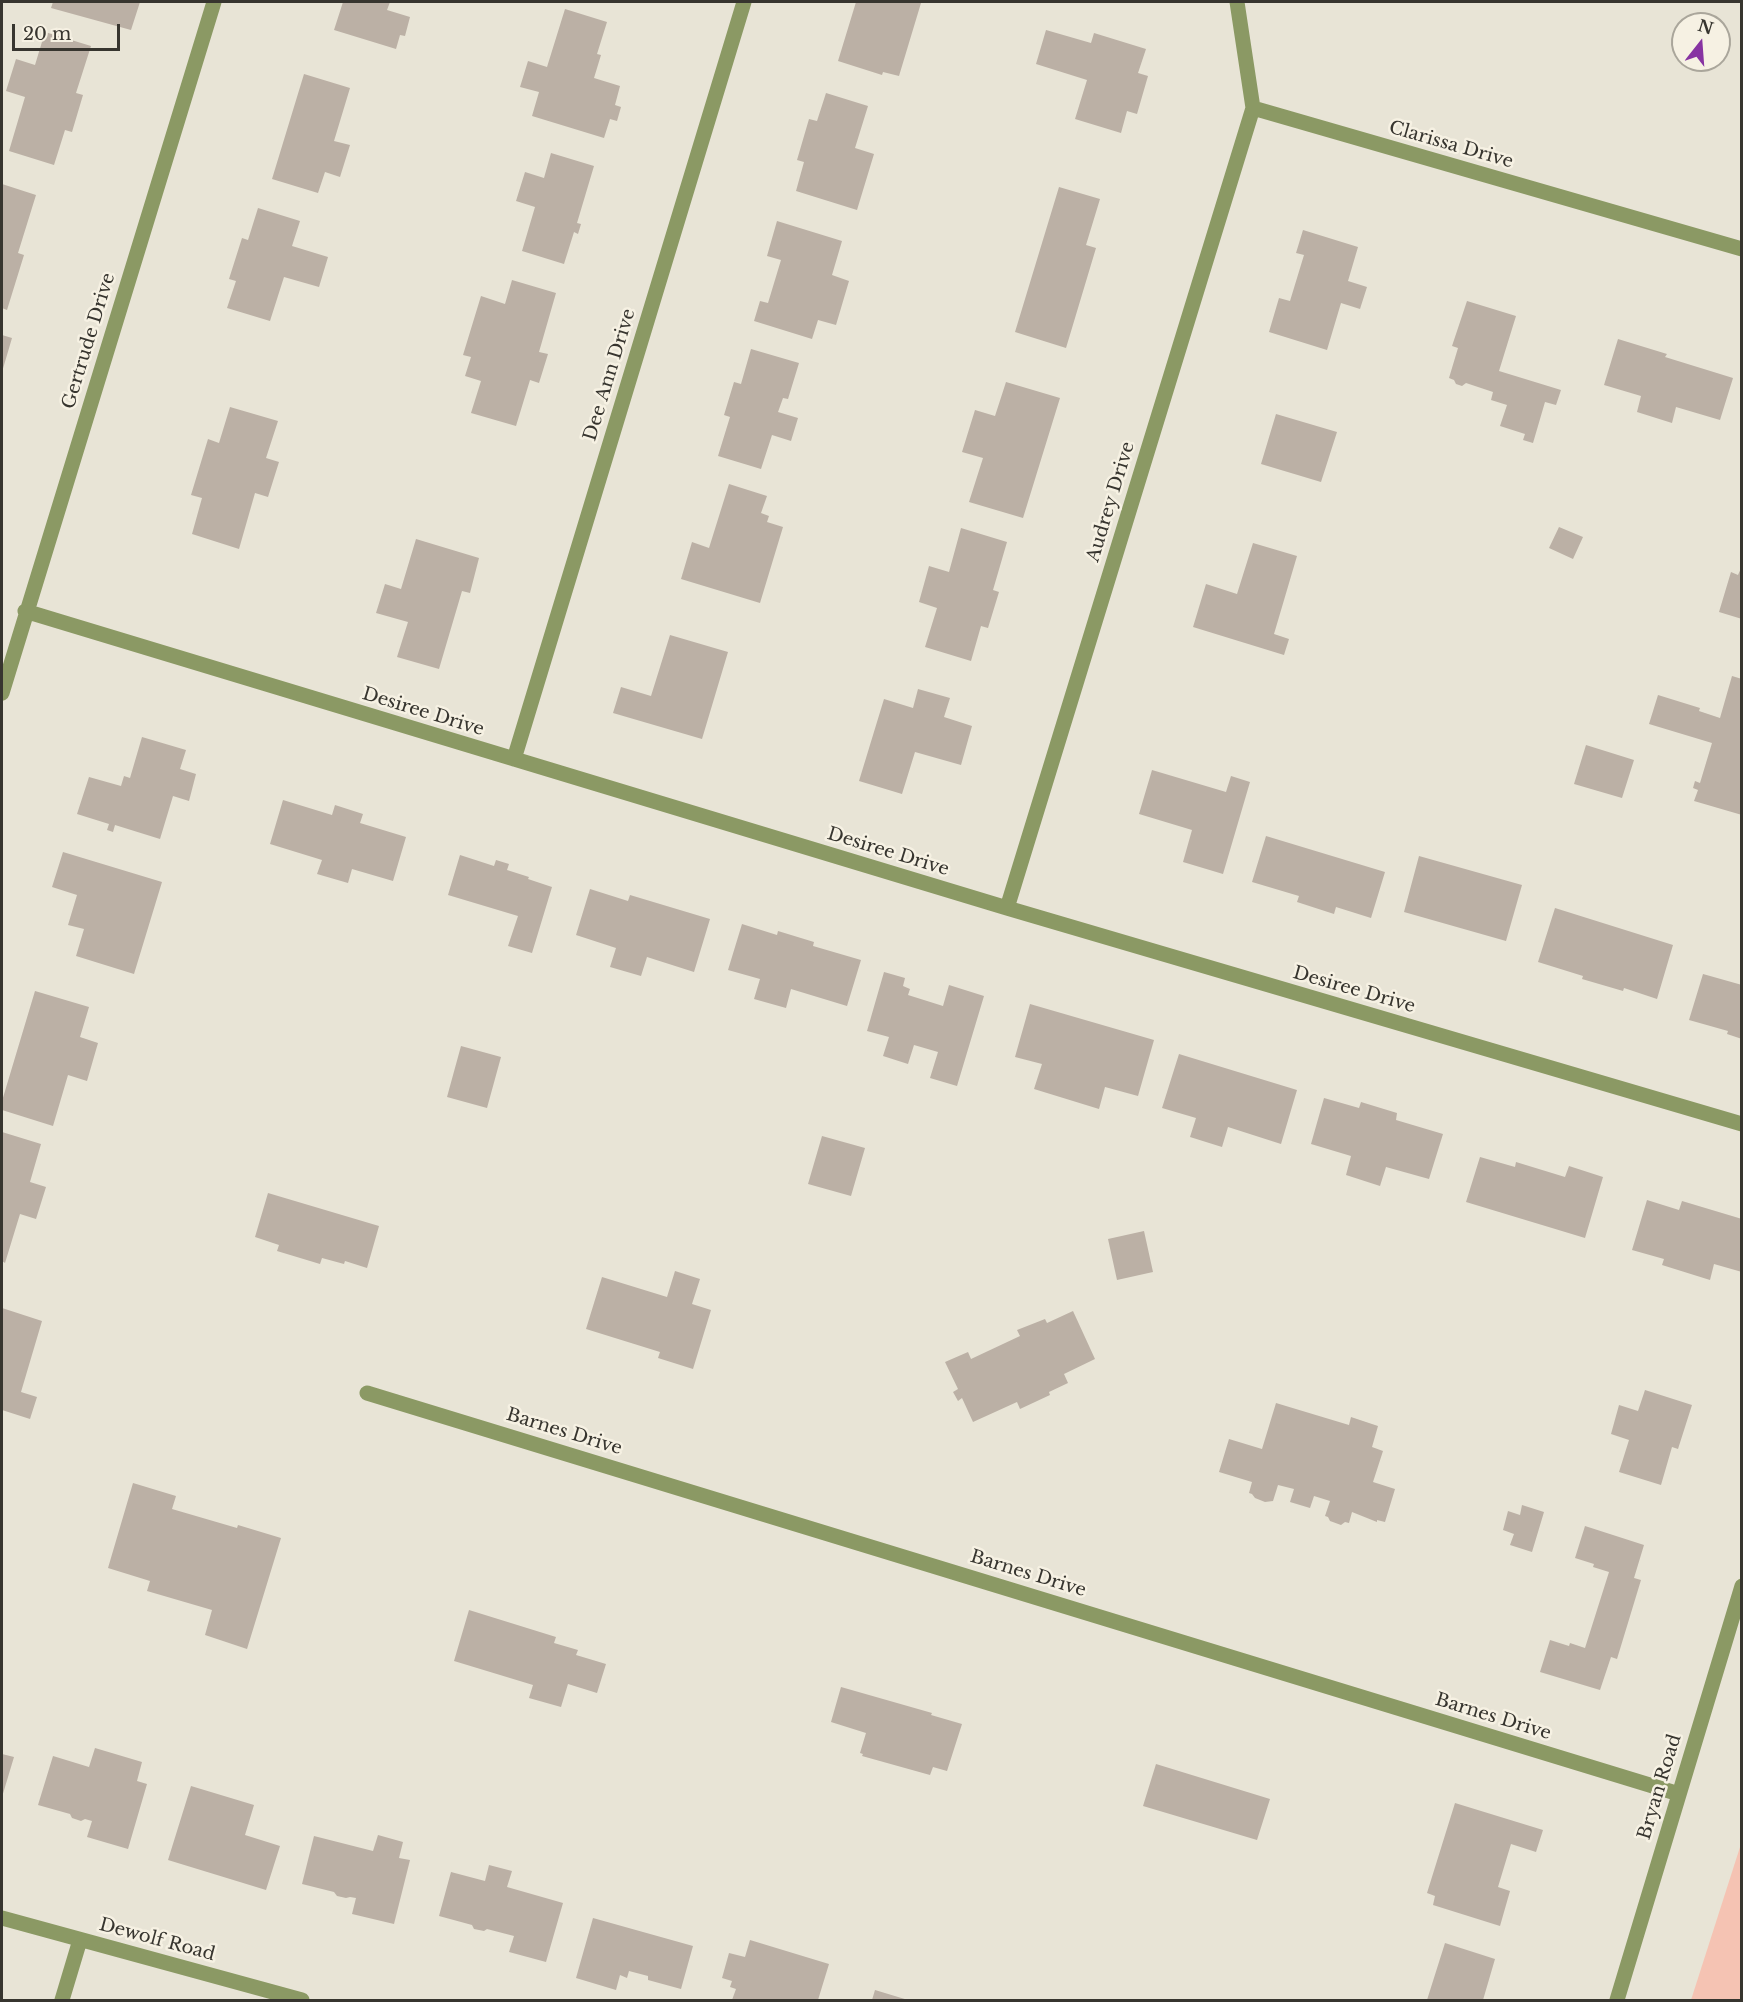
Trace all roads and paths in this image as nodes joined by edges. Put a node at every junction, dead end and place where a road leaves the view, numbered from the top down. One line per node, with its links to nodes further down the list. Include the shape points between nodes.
1 (214, 2): 6 (street, Gertrude Drive)
2 (744, 2): 8 (street, Dee Ann Drive)
3 (1237, 2): 4 (street)
4 (1253, 108): 5 (street, Clarissa Drive); 9 (street, Audrey Drive)
5 (1742, 249)
6 (25, 611): 7 (street, Gertrude Drive); 8 (street, Desiree Drive)
7 (2, 693)
8 (514, 759): 9 (street, Desiree Drive)
9 (1007, 908): 10 (street, Desiree Drive)
10 (1742, 1124)
11 (367, 1393): 14 (street, Barnes Drive)
12 (1742, 1586): 13 (street, Bryan Road)
13 (1739, 1605): 14 (street, Bryan Road)
14 (1678, 1794): 19 (street, Bryan Road)
15 (2, 1918): 16 (street, Dewolf Road)
16 (80, 1940): 17 (street); 18 (street, Dewolf Road)
17 (62, 2001)
18 (302, 2001)
19 (1617, 2001)

